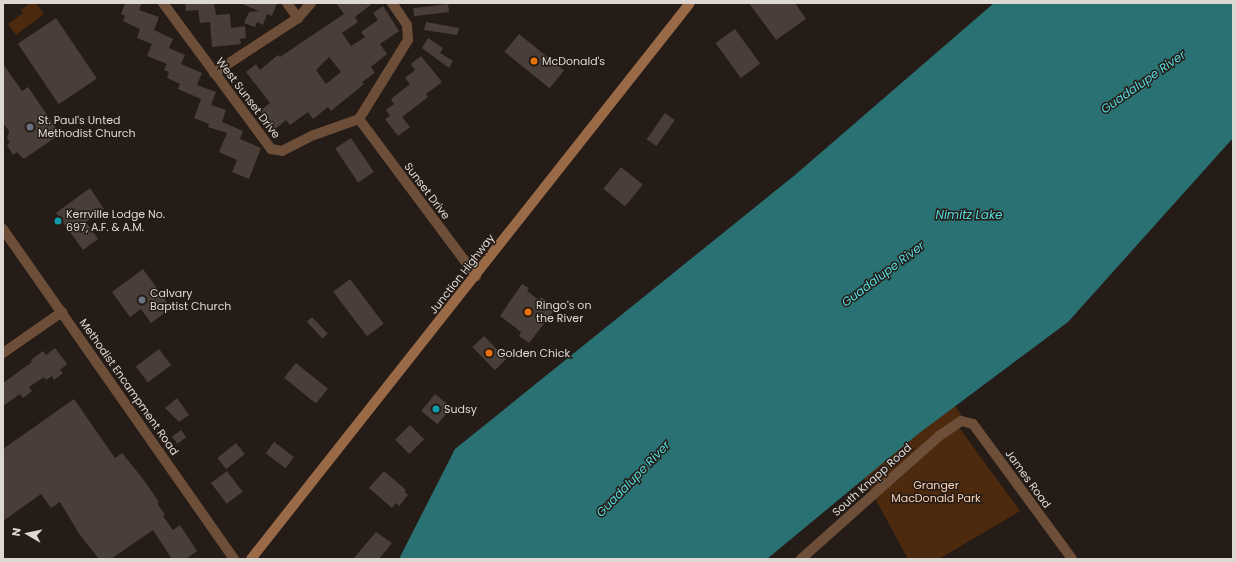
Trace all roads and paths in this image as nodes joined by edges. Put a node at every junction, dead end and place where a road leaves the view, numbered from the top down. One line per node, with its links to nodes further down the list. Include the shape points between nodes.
1 (163, 3): 7 (street, West Sunset Drive)
2 (287, 3): 6 (street)
3 (311, 3): 6 (street)
4 (392, 3): 8 (street, via 407,24 408,40)
5 (690, 3): 10 (main road, Junction Highway)
6 (298, 18): 7 (street)
7 (214, 73): 8 (street, West Sunset Drive, via 265,143 276,152)
8 (359, 119): 10 (street, Sunset Drive)
9 (3, 229): 11 (street, Methodist Encampment Road)
10 (476, 276): 15 (main road, Junction Highway)
11 (62, 312): 12 (street); 14 (street, Methodist Encampment Road)
12 (3, 353)
13 (961, 421): 16 (street, South Knapp Road, via 934,440); 17 (street, James Road, via 973,424)
14 (234, 559)
15 (251, 559)
16 (801, 559)
17 (1072, 559)

